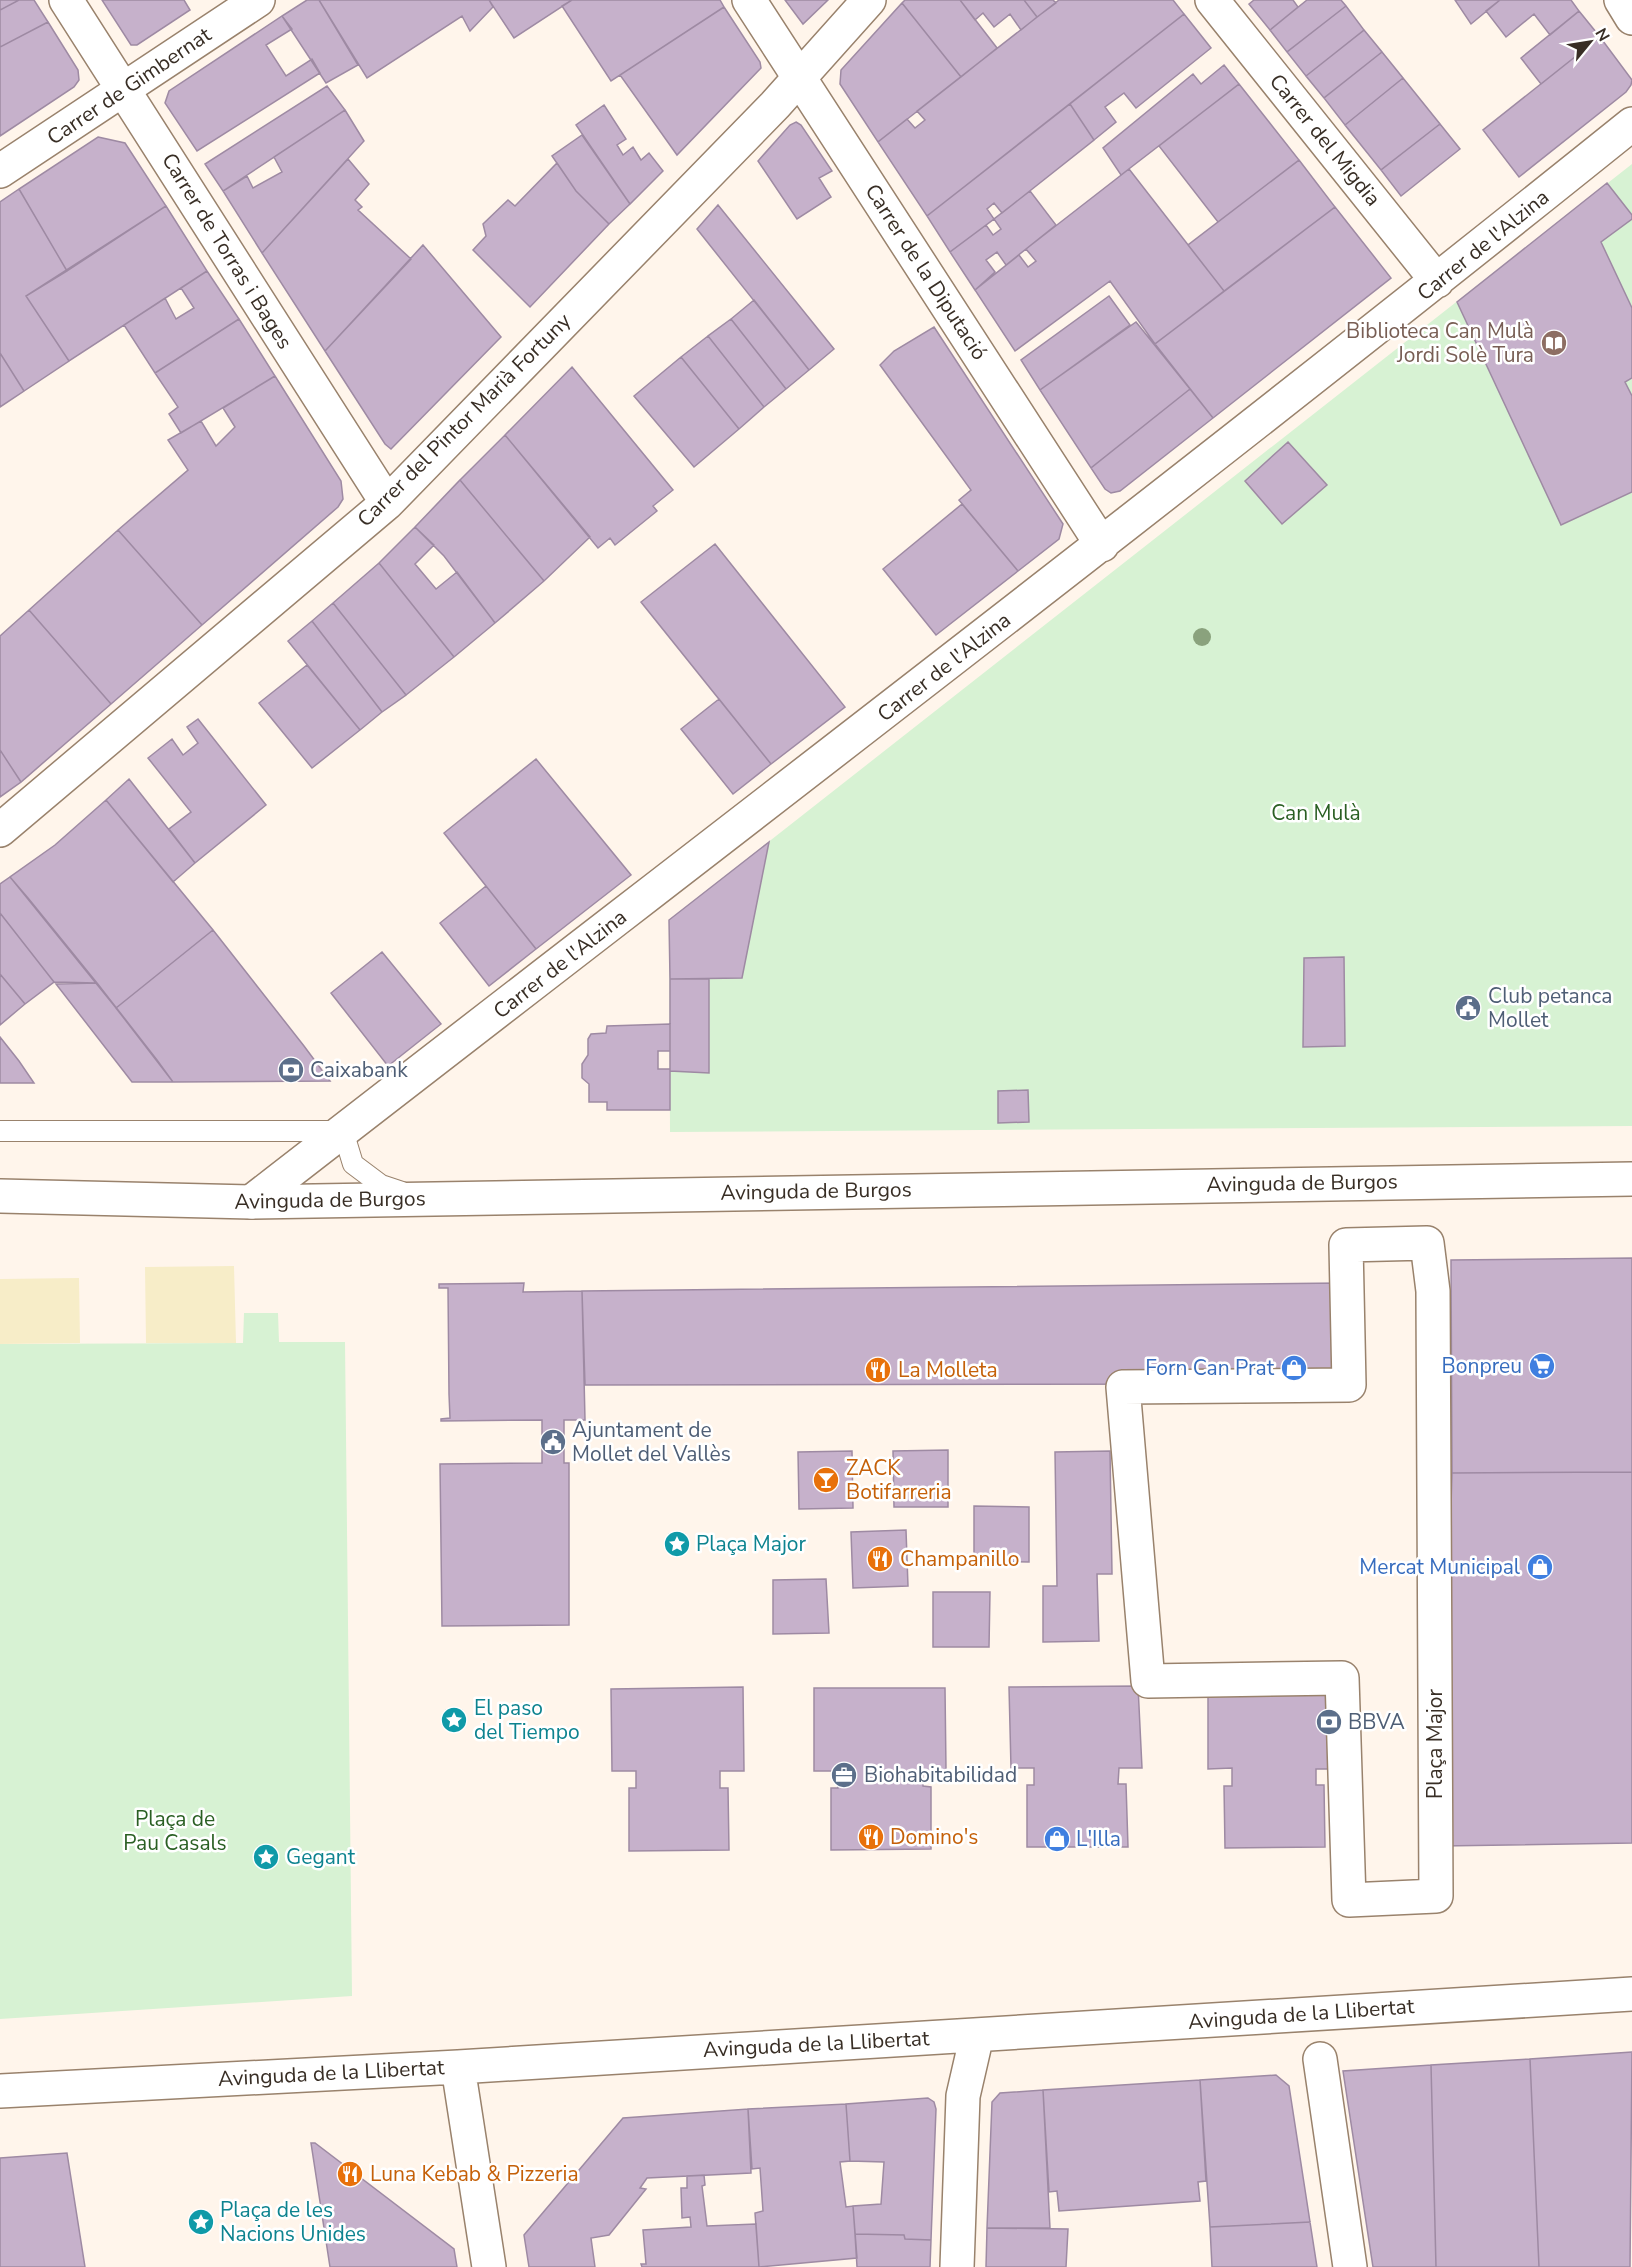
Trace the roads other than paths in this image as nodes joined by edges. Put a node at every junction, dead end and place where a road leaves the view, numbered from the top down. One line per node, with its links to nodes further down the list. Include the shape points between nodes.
1 (66, 0): 9 (street, Carrer de Torras i Bages)
2 (258, 0): 9 (street, Carrer de Gimbernat)
3 (749, 0): 8 (street, Carrer de la Diputació)
4 (868, 0): 8 (street, Carrer del Pintor Marià Fortuny)
5 (1212, 0): 12 (street, Carrer del Migdia)
6 (1621, 0): 7 (street)
7 (1632, 18)
8 (799, 77): 13 (street, Carrer del Pintor Marià Fortuny); 14 (street, Carrer de la Diputació)
9 (124, 90): 11 (street, Carrer de Gimbernat); 13 (street, Carrer de Torras i Bages)
10 (1632, 124): 12 (street, Carrer de l'Alzina)
11 (0, 171)
12 (1437, 281): 14 (street, Carrer de l'Alzina)
13 (387, 503): 15 (street, Carrer del Pintor Marià Fortuny)
14 (1102, 545): 17 (street, Carrer de l'Alzina)
15 (0, 830)
16 (0, 1131): 17 (lane)
17 (343, 1131): 20 (lane, via 353,1164 381,1185); 21 (street, Carrer de l'Alzina)
18 (1632, 1179): 20 (street, Avinguda de Burgos)
19 (0, 1196): 21 (street, Avinguda de Burgos)
20 (421, 1198): 21 (street, Avinguda de Burgos)
21 (251, 1202)
22 (1123, 1387): 22 (street, Plaça Major, via 1350,1385 1346,1245 1427,1243 1433,1291 1436,1896 1349,1900 1342,1678 1148,1681)
23 (1632, 1994): 24 (street, Avinguda de la Llibertat)
24 (977, 2035): 26 (street, Avinguda de la Llibertat); 29 (street, via 963,2096)
25 (1320, 2059): 30 (street)
26 (458, 2067): 27 (street, Avinguda de la Llibertat); 28 (street)
27 (0, 2091)
28 (489, 2267)
29 (957, 2267)
30 (1350, 2267)

